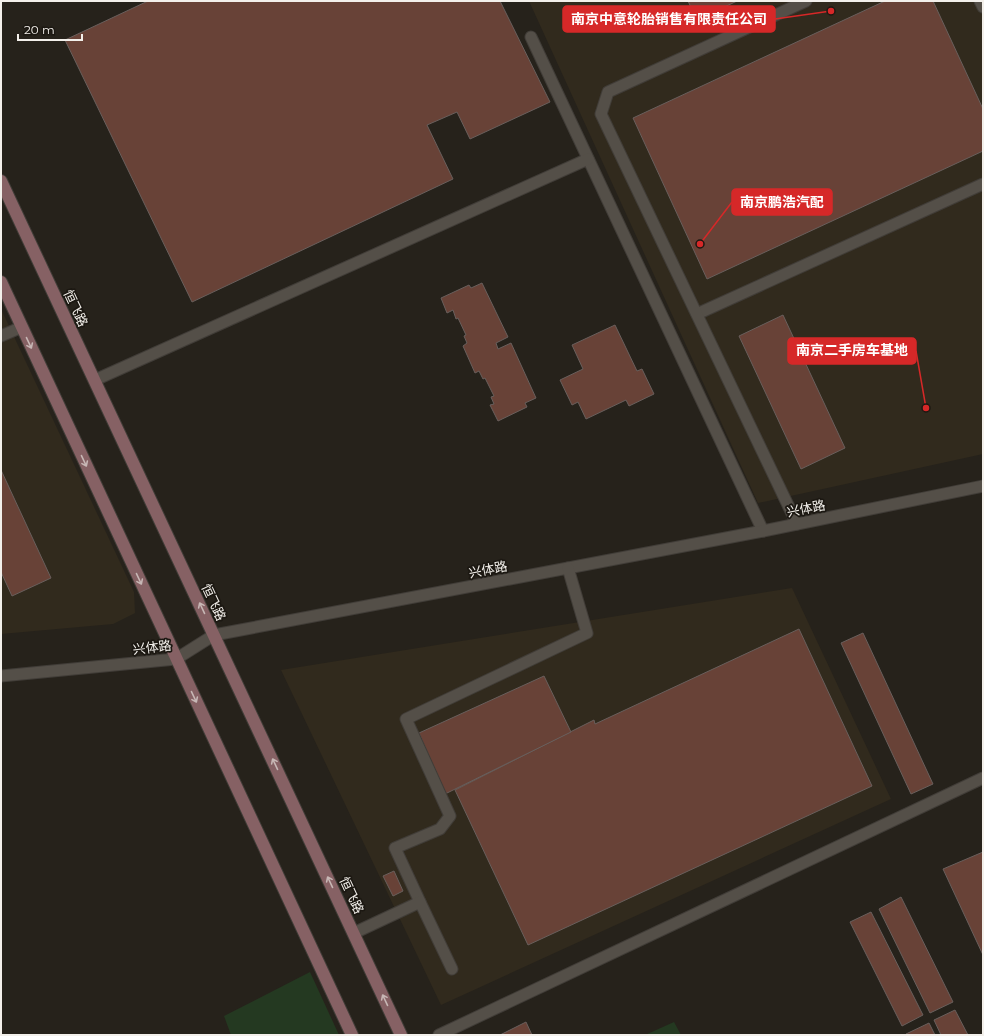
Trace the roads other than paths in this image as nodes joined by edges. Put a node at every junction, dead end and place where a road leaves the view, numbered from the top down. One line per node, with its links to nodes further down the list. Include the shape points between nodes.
1 (806, 1): 9 (lane, via 608,92 601,114)
2 (980, 1): 3 (lane)
3 (983, 7)
4 (531, 37): 5 (lane)
5 (588, 159): 12 (lane); 15 (lane)
6 (1, 181): 12 (main road, 恒飞路)
7 (983, 184): 9 (lane)
8 (1, 282): 10 (main road)
9 (697, 314): 14 (lane)
10 (22, 327): 11 (lane); 18 (main road, one-way to 18)
11 (1, 336)
12 (95, 380): 17 (main road, 恒飞路, one-way to 12)
13 (983, 486): 14 (lane, 兴体路)
14 (797, 524): 15 (lane, 兴体路)
15 (762, 531): 16 (lane, 兴体路)
16 (568, 568): 17 (lane, 兴体路); 21 (lane, via 587,633 406,719 450,816 440,829 395,848)
17 (214, 635): 18 (lane, 兴体路); 22 (main road, 恒飞路, one-way to 17)
18 (176, 660): 19 (lane, 兴体路); 24 (main road, one-way to 24)
19 (1, 676)
20 (983, 778): 26 (lane)
21 (420, 902): 22 (lane); 23 (lane)
22 (354, 932): 25 (main road, 恒飞路, one-way to 22)
23 (452, 969)
24 (352, 1035)
25 (401, 1035)
26 (440, 1035)

